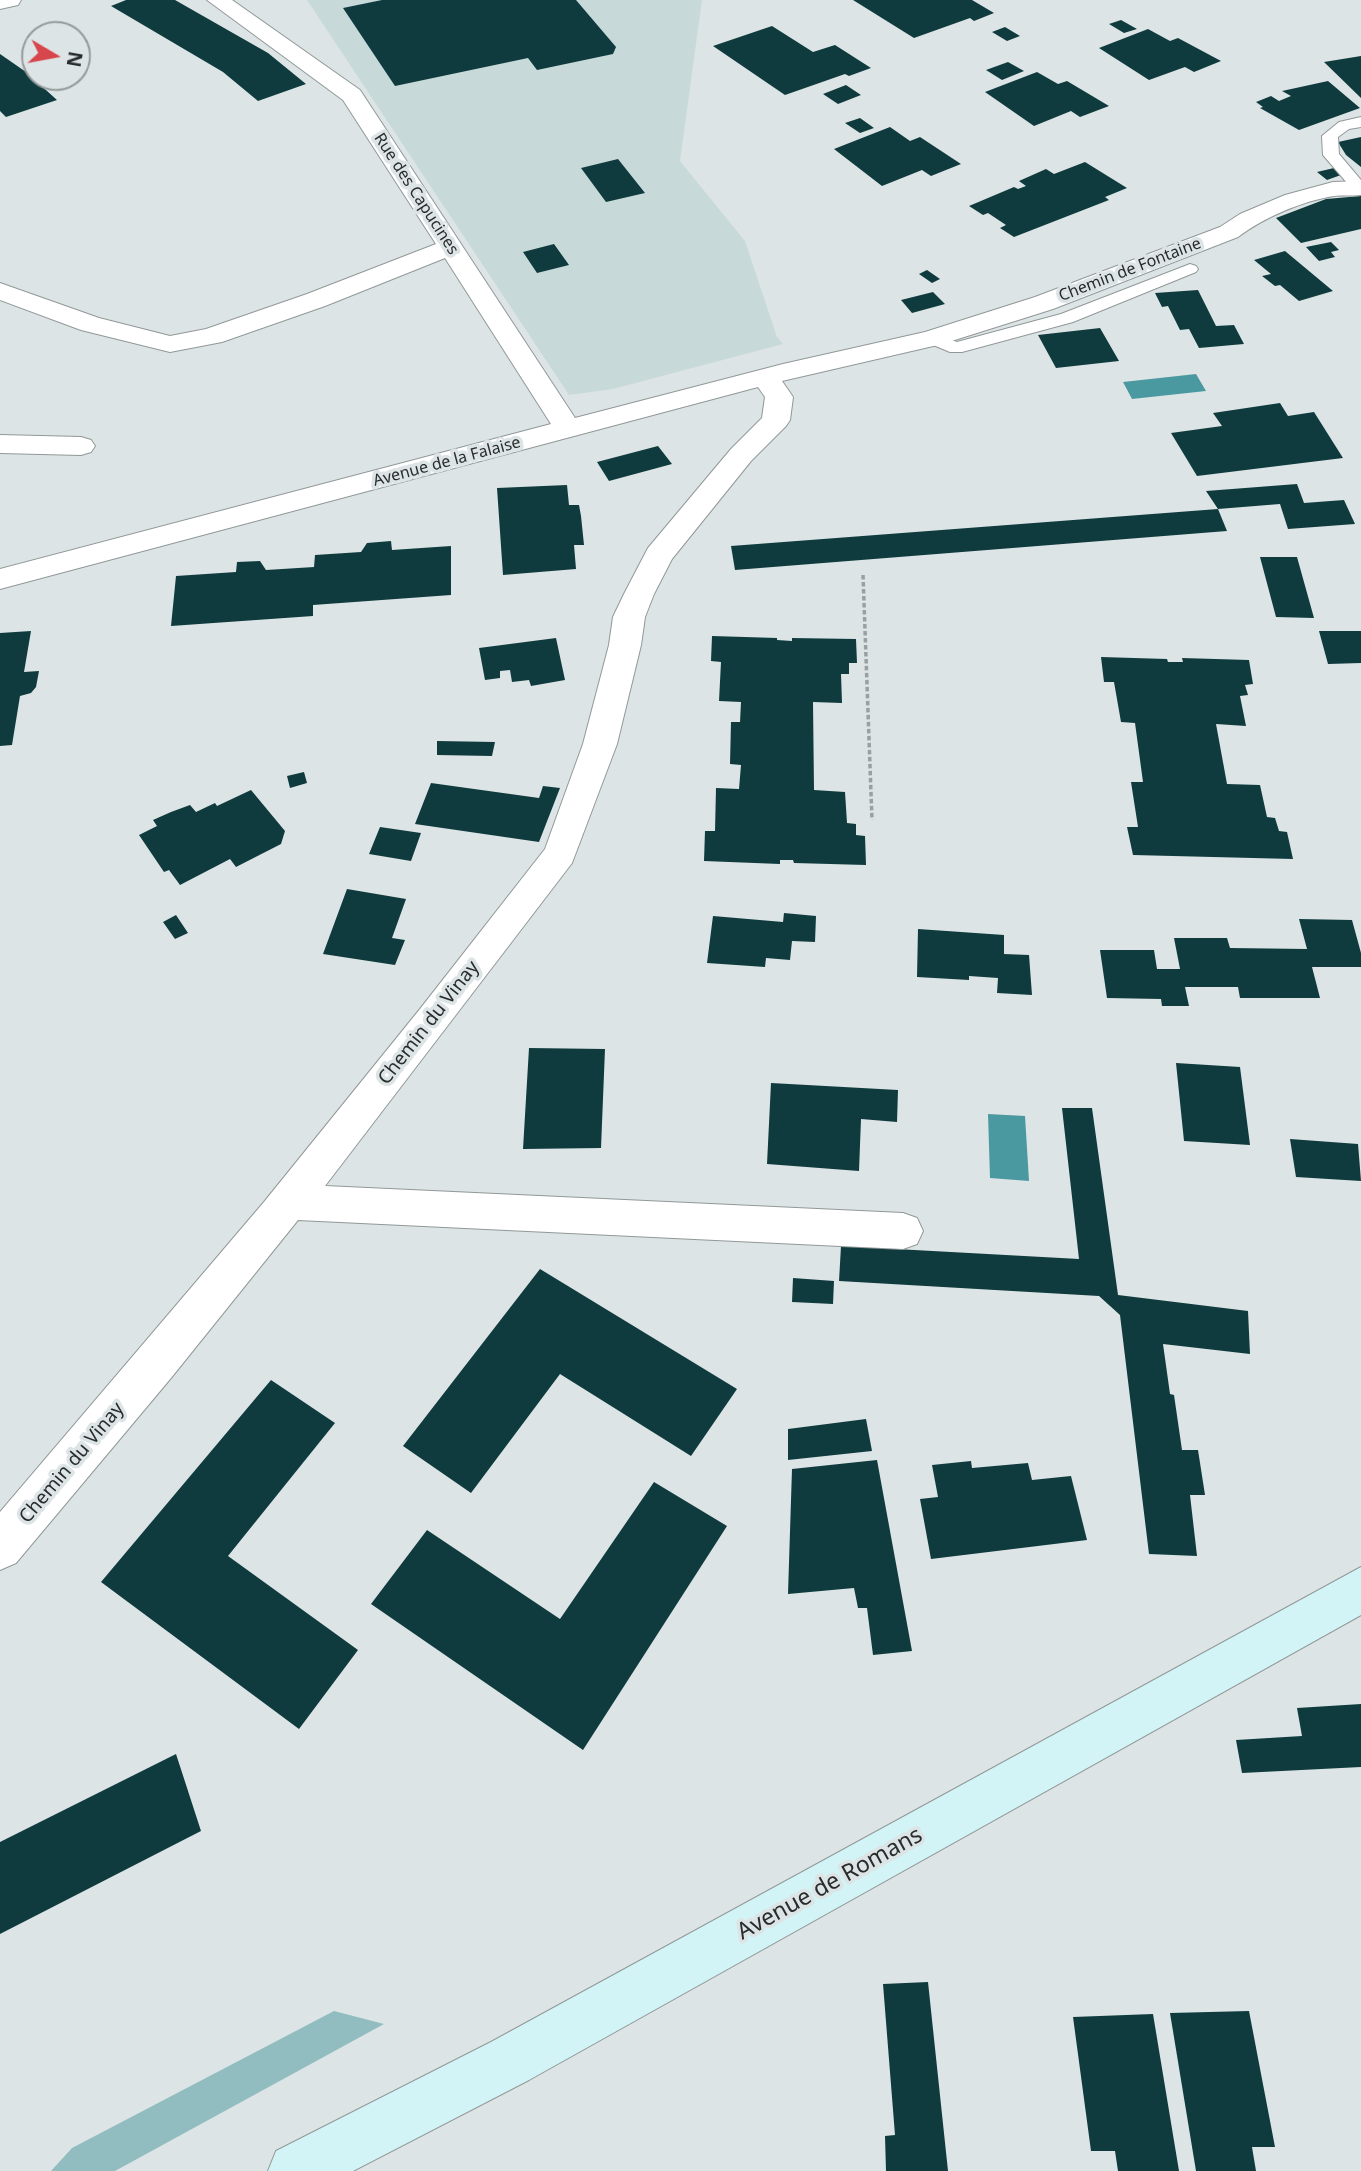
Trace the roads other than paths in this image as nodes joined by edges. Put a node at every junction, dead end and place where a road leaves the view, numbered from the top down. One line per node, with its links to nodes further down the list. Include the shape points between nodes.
1 (10, 0): 3 (street)
2 (218, 0): 6 (street, Rue des Capucines, via 352,95)
3 (0, 2)
4 (1361, 121): 5 (lane, via 1344,125 1330,136 1331,155)
5 (1360, 188): 9 (street, Chemin de Fontaine, via 1332,189 1044,303)
6 (450, 247): 8 (street, via 316,300 212,336 170,344 90,324); 13 (street, Rue des Capucines)
7 (1190, 269): 9 (lane, via 1067,318 956,348)
8 (0, 291)
9 (932, 338): 10 (street, Chemin de Fontaine)
10 (895, 346): 11 (street, Avenue de la Falaise)
11 (765, 377): 12 (street, Avenue de la Falaise); 14 (street, Chemin du Vinay, via 779,397 779,408 768,430)
12 (732, 386): 13 (street, Avenue de la Falaise); 14 (street, via 755,421)
13 (569, 430): 17 (street, Avenue de la Falaise)
14 (754, 442): 18 (street, Chemin du Vinay, via 659,555 629,617 600,744 560,855)
15 (0, 444): 16 (street)
16 (81, 446)
17 (0, 579)
18 (287, 1202): 19 (street); 20 (street, Chemin du Vinay)
19 (903, 1231)
20 (0, 1547)
21 (1361, 1590): 22 (main road, Avenue de Romans, via 522,2055)
22 (296, 2171)

